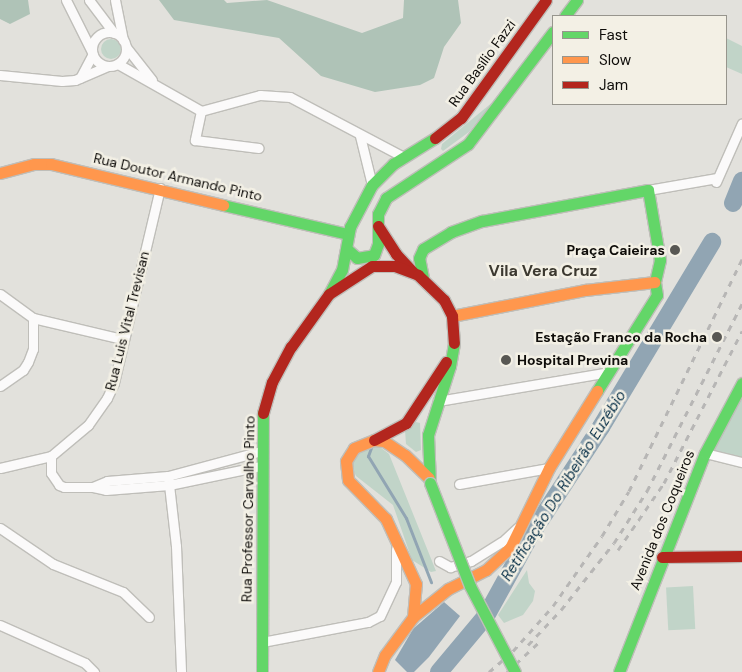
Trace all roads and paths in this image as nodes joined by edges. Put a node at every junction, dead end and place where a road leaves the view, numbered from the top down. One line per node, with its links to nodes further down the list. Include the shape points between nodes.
1 (66, 0): 10 (street)
2 (89, 0): 7 (street)
3 (115, 0): 9 (street)
4 (546, 0): 19 (main road, Rua Basílio Fazzi, via 462,118)
5 (577, 0): 6 (main road)
6 (566, 15)
7 (114, 33): 9 (street); 10 (street, via 98,37)
8 (552, 33): 22 (main road, via 476,136)
9 (124, 44): 11 (street, via 125,56); 15 (street)
10 (93, 53): 12 (street, via 98,62); 14 (street)
11 (118, 64): 12 (street); 15 (street)
12 (108, 66): 14 (street)
13 (0, 75): 14 (street, via 62,81)
14 (80, 78)
15 (156, 84): 16 (street, via 174,98)
16 (201, 111): 18 (street, via 238,99 277,94 307,104); 20 (street, via 195,140)
17 (742, 122): 27 (street, via 716,182)
18 (360, 136): 21 (street); 25 (street)
19 (422, 147): 21 (main road, Rua Basílio Fazzi); 22 (main road, via 425,160)
20 (259, 148)
21 (404, 157): 24 (main road); 25 (main road, Rua Basílio Fazzi)
22 (435, 167): 24 (main road)
23 (0, 173): 26 (main road, Rua Doutor Armando Pinto, via 34,164 51,164)
24 (416, 176): 28 (main road, via 382,203)
25 (372, 185): 29 (main road, Rua Basílio Fazzi)
26 (160, 188): 29 (main road, Rua Doutor Armando Pinto); 37 (street, Rua Luis Vital Trevisan)
27 (648, 190): 31 (main road, via 482,221 450,232 423,249); 32 (main road, via 660,260)
28 (378, 226): 30 (main road, via 378,244 371,258 357,258); 31 (main road, via 396,254)
29 (348, 234): 30 (main road, Rua Basílio Fazzi)
30 (346, 249): 34 (main road, Rua Professor Carvalho Pinto, via 340,276)
31 (418, 275): 34 (main road, via 387,264 372,266); 35 (main road, via 444,300)
32 (655, 282): 35 (main road, via 585,290); 39 (main road, via 657,295)
33 (0, 294): 36 (street)
34 (329, 294): 44 (main road, Rua Professor Carvalho Pinto, via 291,347 272,382 261,425)
35 (452, 316): 38 (main road)
36 (33, 318): 37 (street); 41 (street, via 33,349 28,362 24,370)
37 (122, 339): 46 (street, Rua Luis Vital Trevisan, via 108,398 79,436)
38 (452, 353): 42 (main road); 43 (main road, via 416,413)
39 (608, 372): 42 (street); 50 (main road)
40 (742, 383): 45 (main road, Avenida dos Coqueiros)
41 (0, 386)
42 (438, 401): 52 (main road, via 428,434)
43 (374, 440): 52 (main road, via 396,448); 58 (main road, via 354,448 349,454 346,474 352,487 381,513)
44 (261, 451): 48 (main road, Rua Professor Carvalho Pinto); 51 (street)
45 (704, 453): 47 (street); 60 (main road, Avenida dos Coqueiros)
46 (51, 456): 49 (street); 55 (street, via 51,474 59,486)
47 (742, 462)
48 (261, 466): 54 (street); 65 (main road, Rua Professor Carvalho Pinto)
49 (0, 468)
50 (549, 468): 53 (street); 56 (main road)
51 (168, 476): 54 (street); 55 (street, via 107,481)
52 (430, 480): 70 (main road, bridge, via 470,586)
53 (459, 484)
54 (169, 486): 55 (street, via 106,490); 67 (street, via 177,556)
55 (92, 487)
56 (522, 524): 61 (street, via 502,542 471,561 450,567); 63 (main road, via 513,543 497,562 448,589)
57 (0, 528): 62 (street, via 53,564 123,592)
58 (396, 542): 63 (main road, via 415,577); 65 (street, via 396,582 380,616 368,622)
59 (742, 556): 60 (main road)
60 (662, 557): 71 (main road, Avenida dos Coqueiros)
61 (439, 561)
62 (148, 617)
63 (413, 617): 69 (main road, via 393,641)
64 (0, 625): 66 (street, via 86,663)
65 (262, 642): 68 (main road, Rua Professor Carvalho Pinto)
66 (94, 672)
67 (181, 672)
68 (262, 672)
69 (378, 672)
70 (515, 672)
71 (619, 672)

